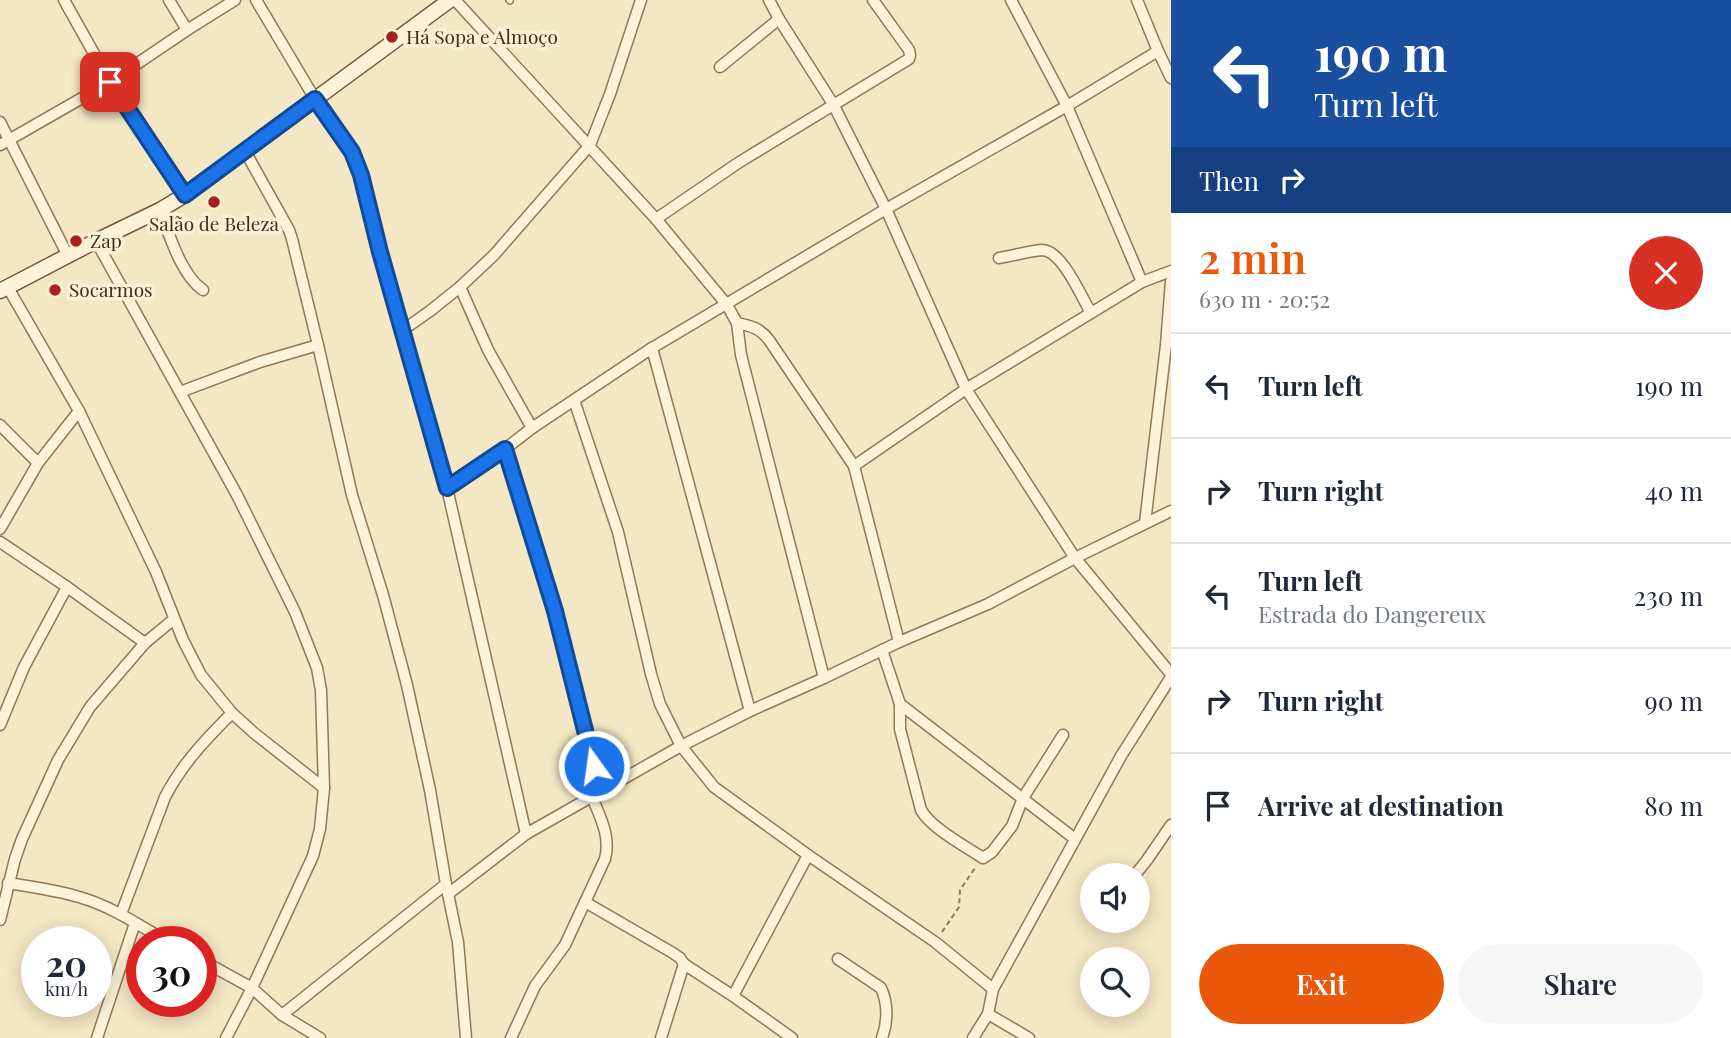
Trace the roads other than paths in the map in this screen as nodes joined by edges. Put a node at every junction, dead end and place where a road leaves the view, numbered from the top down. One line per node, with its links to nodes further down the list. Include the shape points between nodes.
1 (64, 0): 16 (street)
2 (169, 0): 12 (street)
3 (235, 0): 12 (street)
4 (256, 0): 17 (street)
5 (452, 0): 17 (main road); 22 (street)
6 (640, 0): 22 (street)
7 (769, 0): 11 (street)
8 (873, 0): 18 (street, via 910,55)
9 (1011, 0): 19 (street)
10 (1137, 0): 13 (street)
11 (779, 19): 14 (street); 18 (street)
12 (187, 30): 16 (street)
13 (1158, 51): 15 (street); 19 (street)
14 (720, 67)
15 (1171, 78)
16 (110, 82): 21 (street); 24 (street)
17 (315, 99): 23 (main road); 40 (street, via 357,163)
18 (834, 104): 26 (street); 27 (street)
19 (1067, 106): 26 (street); 33 (street)
20 (0, 122): 21 (street)
21 (5, 142): 29 (street)
22 (590, 145): 27 (street); 34 (street)
23 (245, 151): 24 (main road); 41 (street, via 289,230)
24 (185, 195): 25 (main road)
25 (160, 209): 28 (main road); 36 (street, via 179,257 194,284)
26 (886, 209): 37 (street); 44 (street)
27 (656, 219): 37 (street)
28 (96, 241): 29 (main road); 45 (street)
29 (68, 256): 35 (main road)
30 (999, 258): 38 (street, via 1045,250 1056,256)
31 (1171, 271): 33 (street)
32 (1171, 281): 42 (street)
33 (1142, 282): 38 (street)
34 (460, 287): 40 (street); 49 (street, via 488,350)
35 (3, 289): 47 (street)
36 (203, 290)
37 (727, 305): 39 (street); 43 (street)
38 (1091, 313): 44 (street)
39 (737, 323): 52 (street, via 762,332); 65 (street, via 741,355)
40 (403, 330): 53 (street)
41 (318, 345): 45 (street); 81 (street, via 352,495 407,685)
42 (1168, 346): 55 (street)
43 (652, 348): 46 (street); 67 (street)
44 (966, 389): 52 (street); 58 (street)
45 (180, 392): 72 (street, via 237,495 307,639 321,690)
46 (574, 400): 49 (street); 71 (street, via 618,532 657,696)
47 (79, 411): 51 (street); 60 (street)
48 (0, 425): 51 (street)
49 (532, 428): 50 (street)
50 (505, 449): 53 (street); 73 (street, via 555,611)
51 (37, 463): 56 (street)
52 (854, 466): 61 (street)
53 (447, 488): 76 (street)
54 (1171, 511): 55 (street)
55 (1145, 523): 58 (street)
56 (0, 529)
57 (0, 542): 59 (street)
58 (1075, 558): 61 (street, via 988,604); 64 (street)
59 (67, 587): 62 (street); 69 (street, via 24,667)
60 (174, 619): 62 (street); 68 (street, via 201,675)
61 (899, 642): 63 (street)
62 (145, 643): 80 (street, via 90,707 58,760 22,839)
63 (882, 650): 65 (street); 66 (street)
64 (1171, 675): 77 (street)
65 (824, 678): 67 (street)
66 (900, 704): 74 (street); 74 (street, via 900,729 921,810 934,825 983,858 1012,826)
67 (750, 711): 71 (street)
68 (232, 713): 72 (street); 83 (street, via 174,780)
69 (0, 725)
70 (1063, 735): 74 (street)
71 (681, 746): 73 (street); 78 (street, via 714,787)
72 (324, 788): 90 (street, via 313,856)
73 (596, 794): 76 (street); 82 (street, via 608,849)
74 (1023, 798): 77 (street)
75 (1171, 825): 79 (street)
76 (526, 834): 81 (street)
77 (1075, 839): 91 (street)
78 (808, 855): 91 (street, via 935,942); 92 (street)
79 (1145, 863)
80 (8, 883): 83 (street, via 79,897); 84 (street)
81 (447, 889): 94 (street); 98 (street, via 458,942)
82 (585, 902): 88 (street, via 674,953); 99 (street, via 565,945 535,986)
83 (121, 914): 85 (street)
84 (0, 920)
85 (135, 923): 86 (street); 95 (street)
86 (140, 926)
87 (838, 959): 102 (street, via 881,988 886,1006)
88 (684, 964): 92 (street); 100 (street)
89 (217, 969): 90 (street)
90 (253, 988): 94 (street); 96 (street)
91 (992, 989): 93 (street)
92 (733, 996): 101 (street)
93 (988, 1014): 103 (street); 104 (street)
94 (282, 1015): 97 (street)
95 (97, 1038)
96 (226, 1038)
97 (320, 1038)
98 (466, 1038)
99 (511, 1038)
100 (661, 1038)
101 (792, 1038)
102 (882, 1038)
103 (973, 1038)
104 (1029, 1038)

